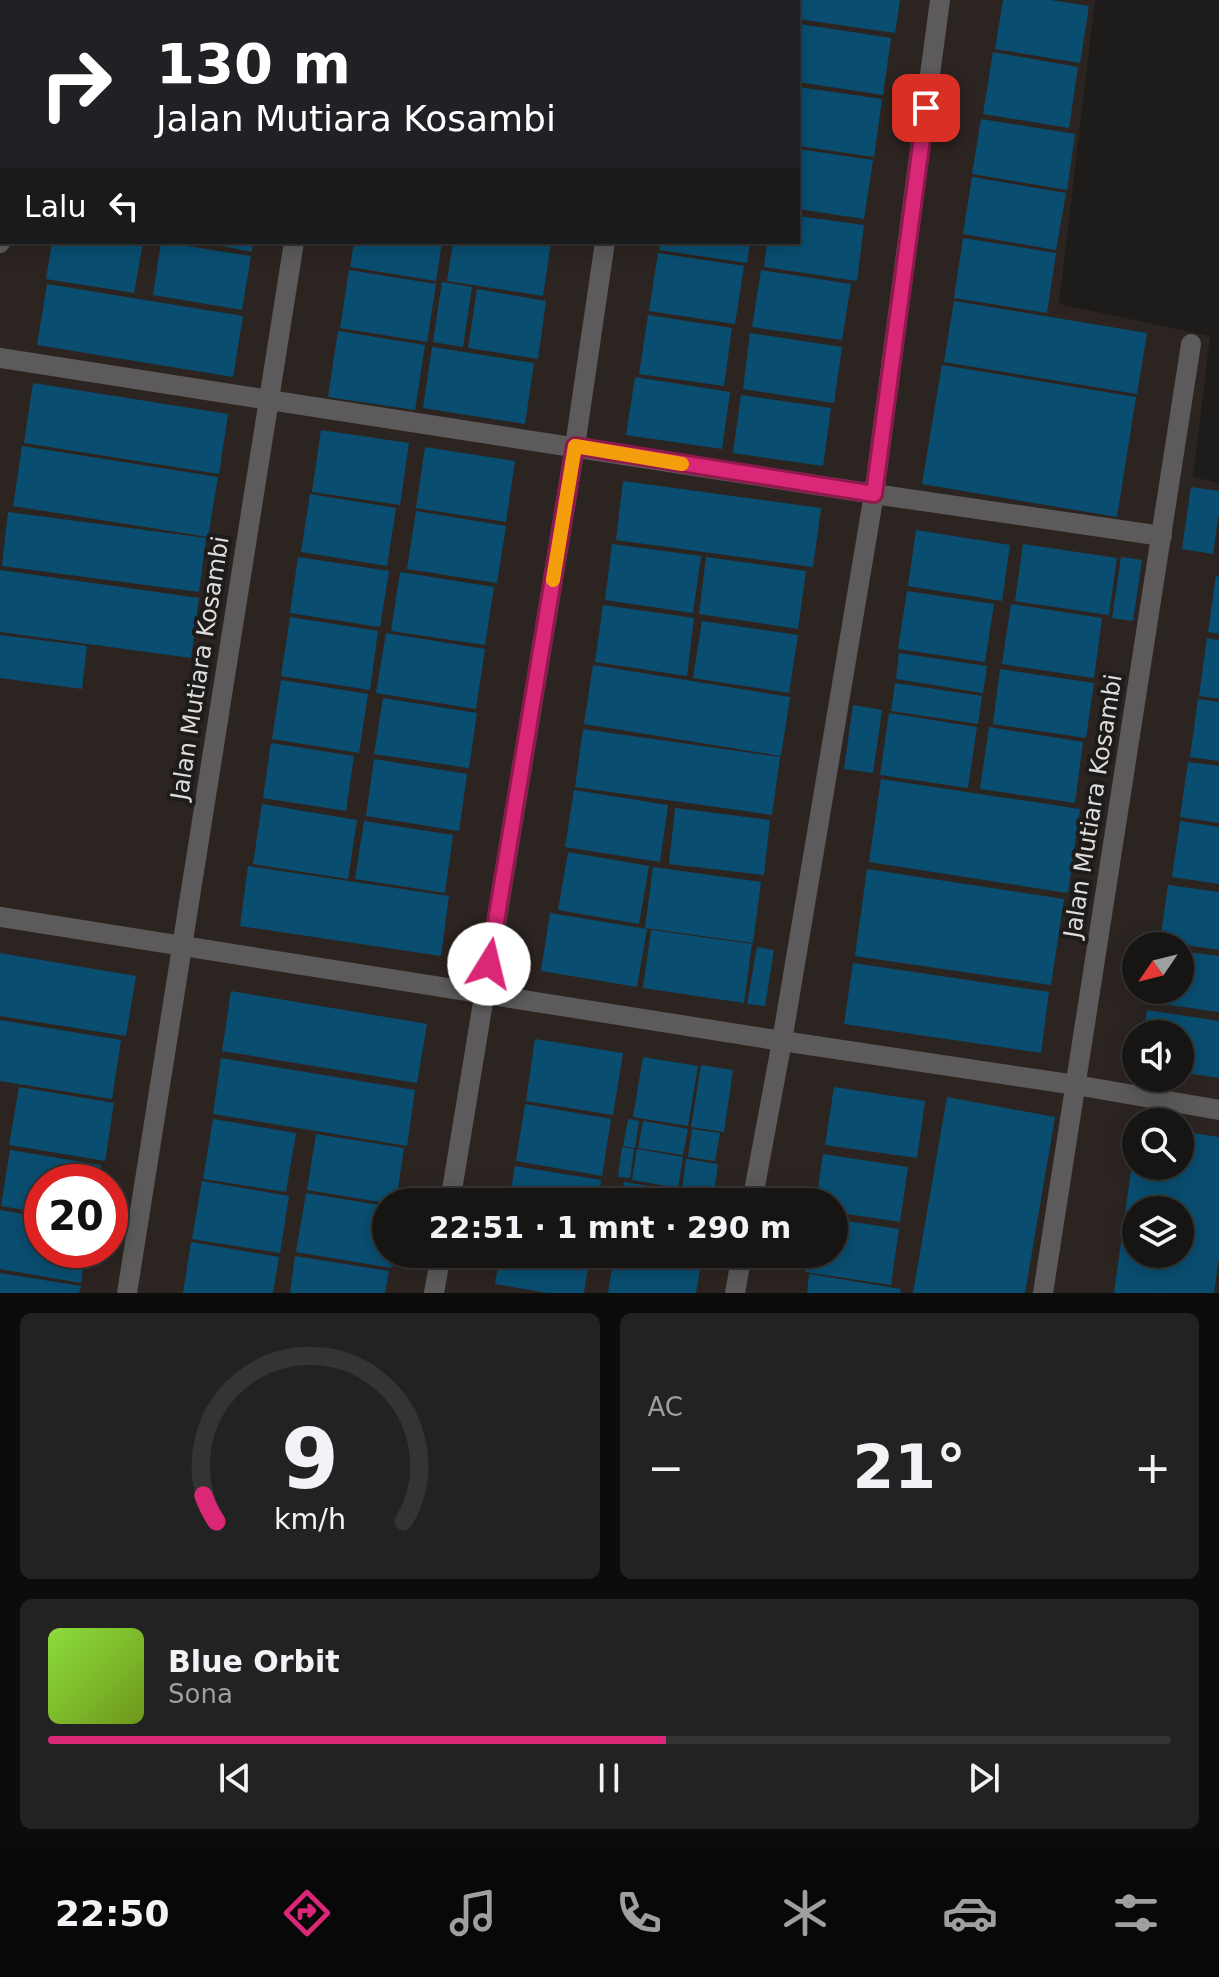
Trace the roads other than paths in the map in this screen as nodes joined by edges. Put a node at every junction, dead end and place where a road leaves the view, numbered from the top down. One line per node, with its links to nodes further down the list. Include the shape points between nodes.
1 (940, 0): 8 (lane)
2 (294, 244): 6 (lane, Jalan Mutiara Kosambi)
3 (605, 244): 7 (lane)
4 (1191, 344): 9 (lane, Jalan Mutiara Kosambi)
5 (0, 358): 6 (lane)
6 (270, 401): 7 (lane); 11 (lane, Jalan Mutiara Kosambi)
7 (575, 446): 8 (lane); 12 (lane)
8 (874, 494): 9 (lane); 13 (lane)
9 (1162, 536): 14 (lane, Jalan Mutiara Kosambi)
10 (0, 917): 11 (lane)
11 (181, 944): 12 (lane); 20 (lane, Jalan Mutiara Kosambi)
12 (484, 994): 13 (lane); 16 (lane)
13 (782, 1041): 14 (lane); 17 (lane)
14 (1076, 1085): 15 (lane); 23 (lane, Jalan Mutiara Kosambi)
15 (1219, 1110)
16 (452, 1188)
17 (755, 1188)
18 (438, 1268): 21 (lane)
19 (739, 1268): 22 (lane)
20 (127, 1293)
21 (434, 1293)
22 (735, 1293)
23 (1043, 1293)

